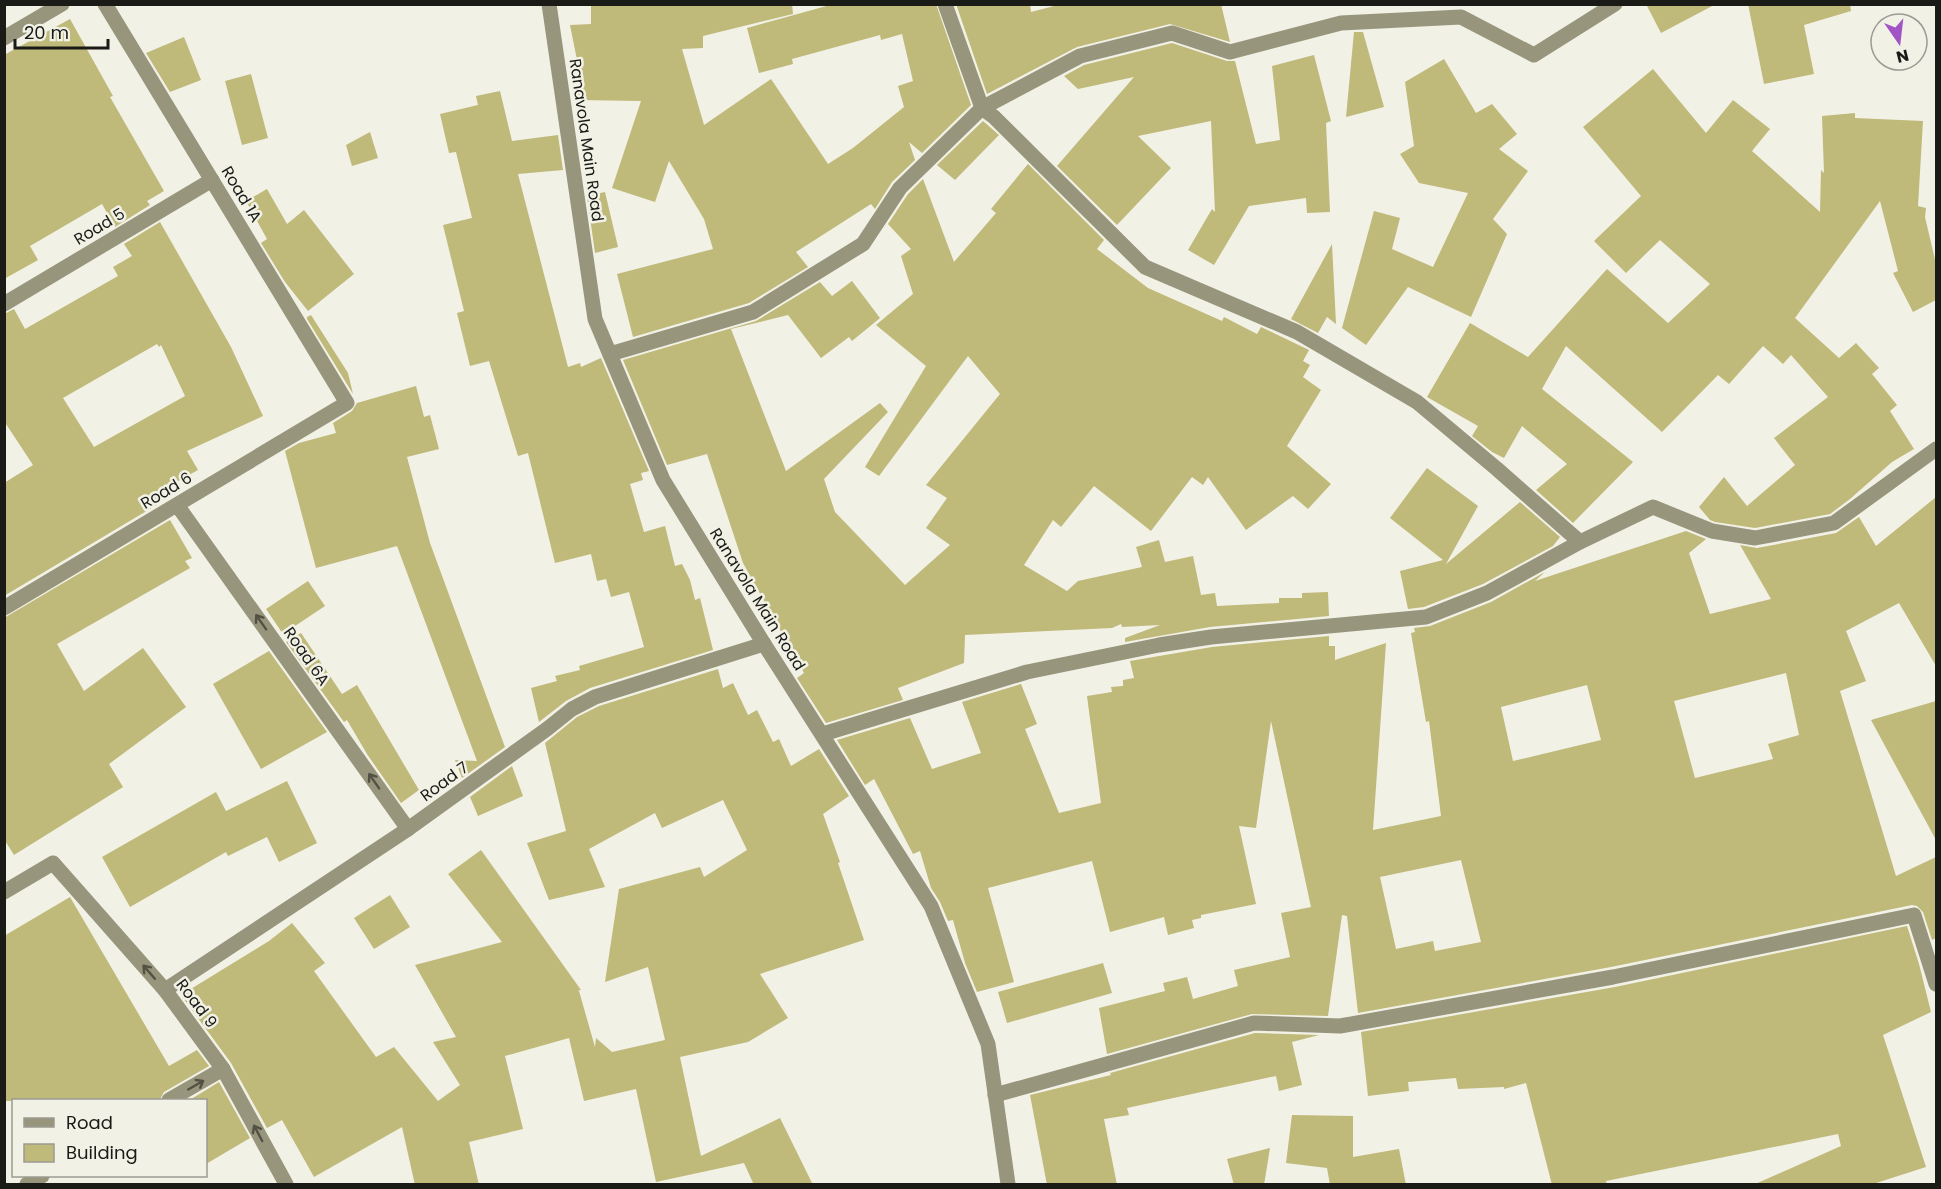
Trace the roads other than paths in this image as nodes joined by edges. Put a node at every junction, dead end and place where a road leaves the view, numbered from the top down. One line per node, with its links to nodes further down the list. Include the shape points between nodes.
1 (62, 4): 6 (street)
2 (105, 4): 8 (street, Road 1A)
3 (549, 4): 10 (street, Ranavola Main Road, via 595,319)
4 (945, 4): 7 (street)
5 (1615, 4): 7 (street, via 1533,55 1461,16 1341,23 1230,52 1172,33 1080,56)
6 (4, 38)
7 (982, 108): 10 (street, via 900,188 863,244 753,312); 14 (street, via 1145,267 1297,332 1417,402)
8 (212, 180): 9 (street, Road 5); 11 (street, Road 1A)
9 (4, 304)
10 (610, 354): 16 (street, Ranavola Main Road, via 663,480)
11 (347, 403): 13 (street, Road 6)
12 (1936, 449): 14 (street, via 1834,523 1755,538 1712,531 1653,507)
13 (177, 505): 15 (street, Road 6); 18 (street, Road 6A, one-way to 13)
14 (1580, 542): 17 (street, via 1487,593 1426,618 1159,645 1027,672)
15 (4, 608)
16 (764, 644): 17 (street, Ranavola Main Road); 18 (street, Road 7, via 579,705)
17 (823, 734): 23 (street, Ranavola Main Road, via 931,906 988,1044)
18 (408, 829): 21 (street, Road 7)
19 (4, 892): 21 (street, Road 9, one-way to 19, via 53,863)
20 (1936, 984): 23 (street, via 1914,915 1613,977 1340,1026 1254,1023)
21 (165, 990): 22 (street, Road 9)
22 (223, 1069): 24 (street, one-way to 22); 27 (street, Road 9, one-way to 22)
23 (995, 1095): 28 (street, Ranavola Main Road)
24 (172, 1099)
25 (40, 1177): 26 (street)
26 (27, 1185)
27 (285, 1185)
28 (1008, 1185)

